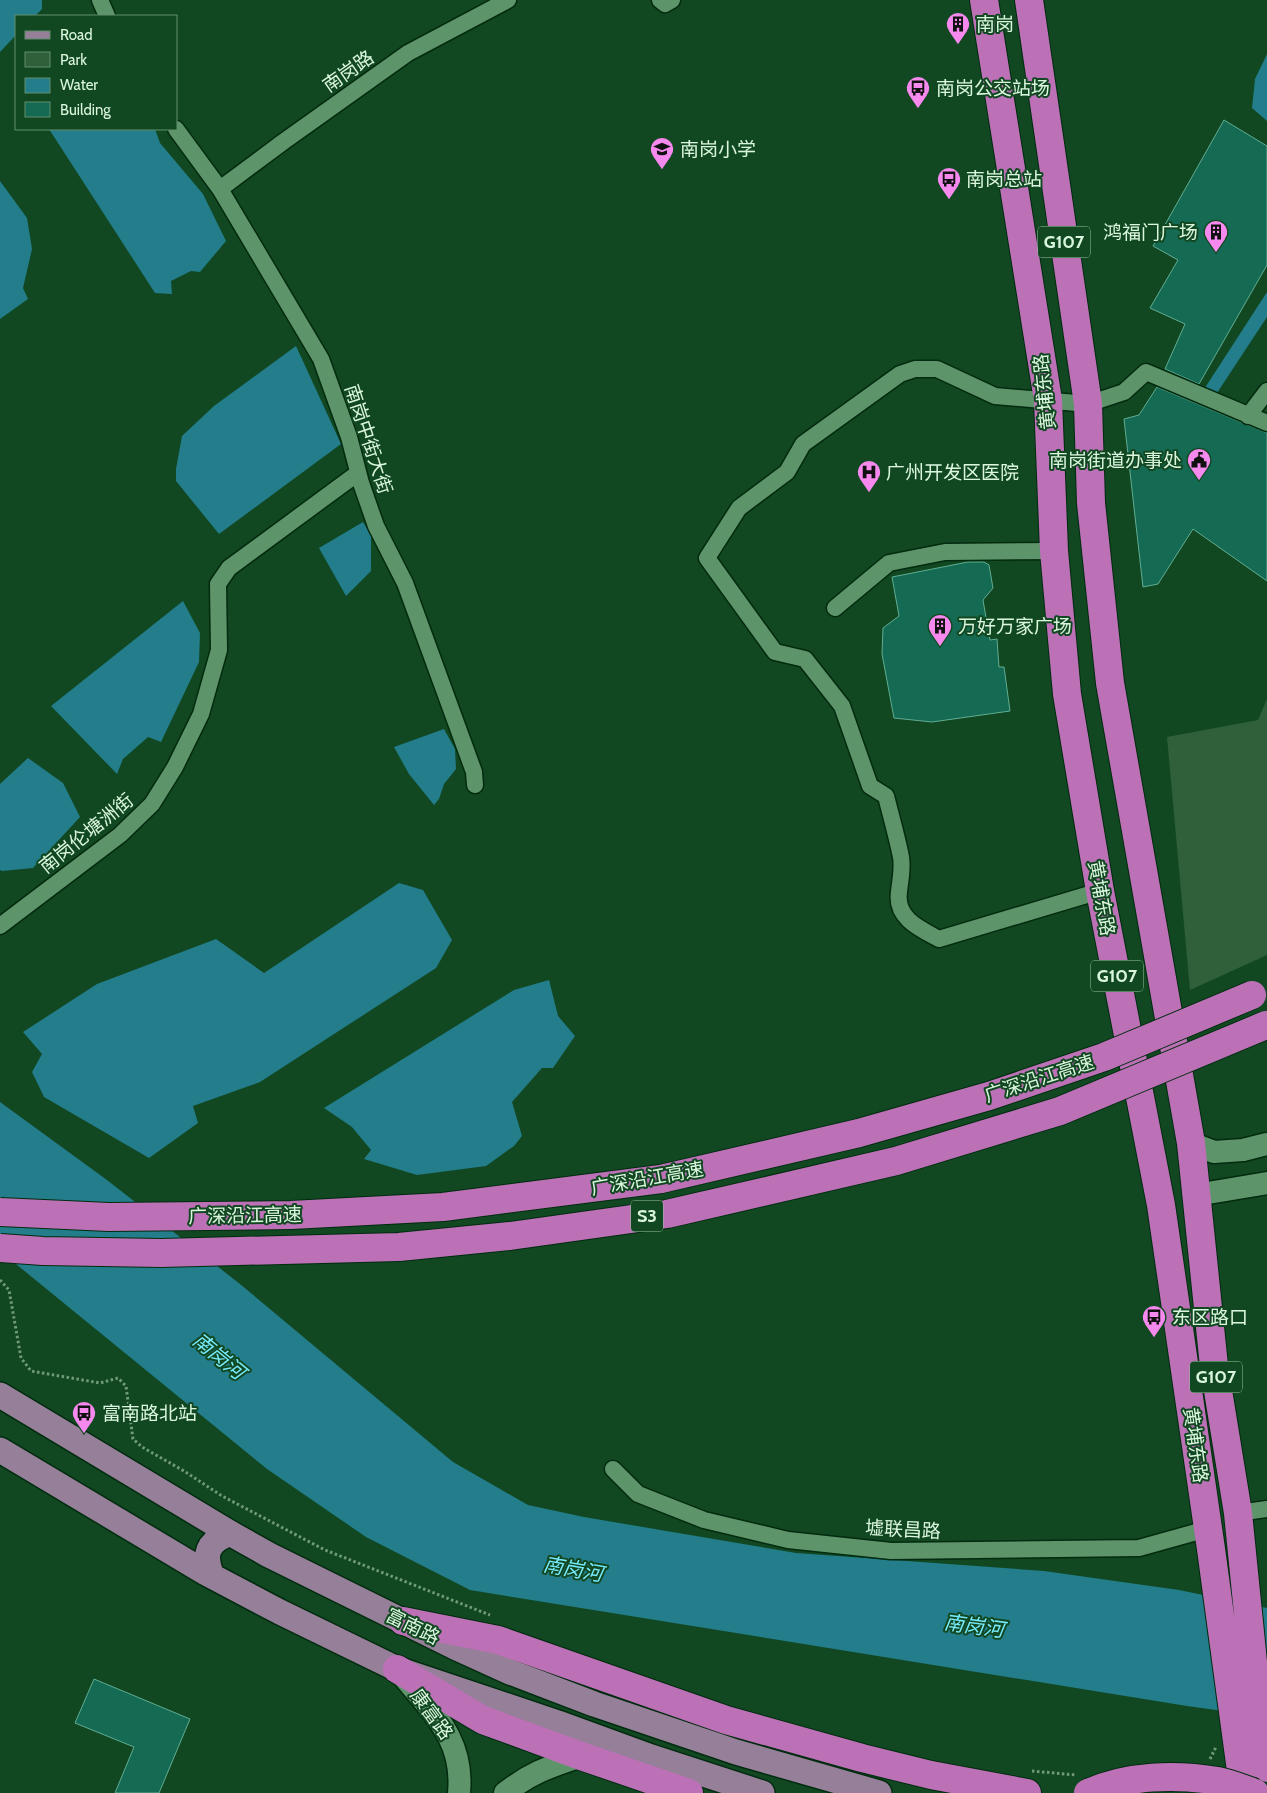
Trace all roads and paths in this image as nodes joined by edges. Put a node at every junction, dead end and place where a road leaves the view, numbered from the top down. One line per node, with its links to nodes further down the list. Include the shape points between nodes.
1 (100, 0): 7 (street)
2 (508, 0): 9 (street, 南岗路, via 408,53)
3 (660, 0): 4 (street, via 665,4)
4 (672, 0)
5 (984, 0): 11 (highway, 黄埔东路 / G107)
6 (1029, 0): 12 (highway, 黄埔东路 / G107)
7 (108, 15)
8 (177, 130): 9 (street, 南岗中街大街)
9 (220, 189): 15 (street, 南岗中街大街, via 321,359 349,437)
10 (1267, 391): 13 (street)
11 (1048, 400): 12 (street); 16 (highway, 黄埔东路 / G107); 19 (street, via 995,396 937,369 915,369 900,374 803,444 787,472 738,508 707,558 775,652 805,659 842,706 870,786 886,796 902,859 898,895 902,913 911,924 939,939)
12 (1088, 404): 13 (street, via 1124,392 1146,372); 23 (highway, 黄埔东路 / G107, via 1091,503 1110,683)
13 (1248, 416): 14 (street)
14 (1267, 424)
15 (358, 473): 18 (street, 南岗中街大街, via 376,526 405,583); 20 (street, 南岗伦塘洲街, via 229,568 218,584 219,650 201,714 175,767 152,804 120,835)
16 (1054, 551): 17 (street, via 945,552 889,563); 19 (highway, 黄埔东路 / G107, via 1067,694)
17 (836, 608)
18 (476, 785)
19 (1100, 891): 36 (highway, 黄埔东路 / G107, via 1161,1205)
20 (0, 926)
21 (1260, 992): 27 (highway, 广深沿江高速 / S3, bridge, via 1104,1056 989,1096 859,1133 661,1179 443,1207 291,1216 109,1216)
22 (1267, 1025): 28 (highway, 广深沿江高速 / S3, bridge, via 1051,1113 896,1161 667,1214 510,1236 399,1247 162,1253)
23 (1191, 1144): 24 (street, via 1214,1152); 26 (highway, 黄埔东路 / G107)
24 (1267, 1144)
25 (1267, 1183): 26 (street)
26 (1196, 1195): 34 (highway, 黄埔东路 / G107, via 1214,1366)
27 (0, 1212)
28 (0, 1248)
29 (0, 1280): 38 (path, via 9,1290 21,1358 32,1372 100,1383 118,1378 126,1386 133,1439 142,1447 222,1496 325,1550)
30 (0, 1395): 35 (main road, 富南路)
31 (0, 1450): 37 (main road)
32 (613, 1468): 36 (street, 墟联昌路, via 638,1494 704,1520 788,1540 891,1551 1139,1548)
33 (1267, 1509): 34 (street)
34 (1238, 1513): 41 (highway, 黄埔东路 / G107, via 1243,1557)
35 (230, 1534): 37 (main road, via 218,1538 207,1555); 39 (main road, 富南路)
36 (1209, 1539): 41 (highway, 黄埔东路 / G107)
37 (212, 1576): 40 (main road)
38 (499, 1619)
39 (403, 1621): 45 (highway, via 498,1640 726,1720 931,1775); 47 (main road, 富南路, via 510,1672 594,1704 736,1752)
40 (398, 1669): 42 (highway, via 483,1720); 48 (street, 康富路, via 453,1742 458,1760); 52 (main road)
41 (1245, 1738): 43 (path, via 1213,1755); 44 (highway, 黄埔东路 / G107); 53 (highway, via 1218,1777); 54 (highway, 黄埔东路 / G107)
42 (581, 1756): 49 (street, via 542,1769); 50 (highway); 51 (highway)
43 (1206, 1765)
44 (1267, 1768)
45 (1025, 1782): 46 (path)
46 (1085, 1784): 55 (highway, bridge, via 1098,1788 1136,1779 1167,1777 1219,1781)
47 (869, 1790)
48 (459, 1793)
49 (505, 1793)
50 (632, 1793)
51 (689, 1793)
52 (762, 1793)
53 (1200, 1793)
54 (1244, 1793)
55 (1255, 1793)

